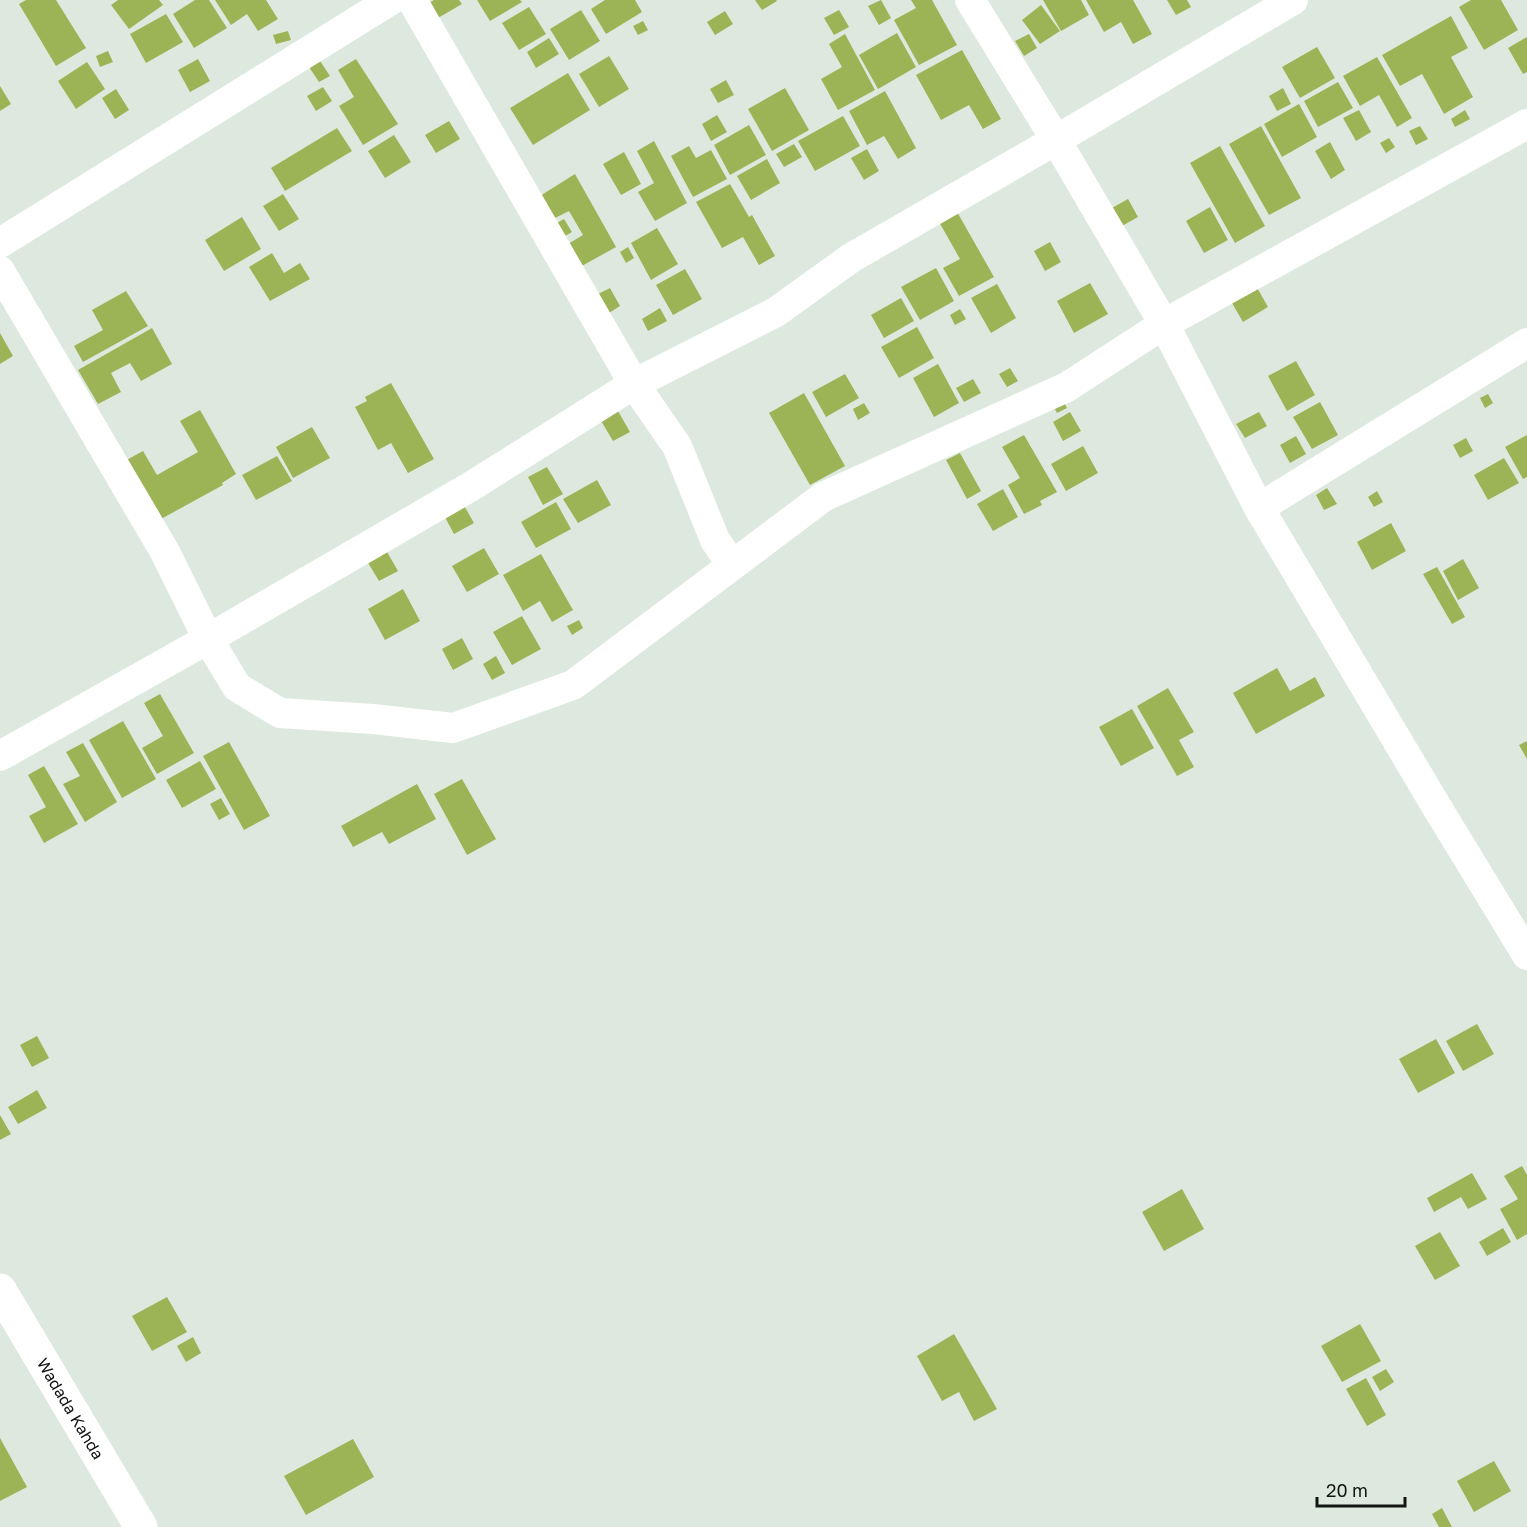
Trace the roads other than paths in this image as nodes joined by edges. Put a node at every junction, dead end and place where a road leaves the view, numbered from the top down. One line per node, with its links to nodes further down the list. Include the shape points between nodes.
1 (391, 0): 7 (street)
2 (412, 0): 11 (street)
3 (970, 0): 6 (street)
4 (1293, 0): 6 (street)
5 (1527, 124): 9 (street)
6 (1056, 141): 9 (street); 11 (street, via 851,258 777,312)
7 (0, 243)
8 (0, 271): 14 (street, via 165,552)
9 (1164, 324): 12 (street); 13 (street, via 1067,387 823,497)
10 (1527, 343): 12 (street)
11 (634, 384): 13 (street, via 677,446 715,540); 14 (street, via 470,487)
12 (1259, 508): 16 (street)
13 (732, 565): 14 (street, via 573,685 453,728 280,713 237,687)
14 (208, 639): 15 (street)
15 (0, 756)
16 (1527, 955)
17 (0, 1290): 18 (main road, Wadada Kahda)
18 (141, 1527)

